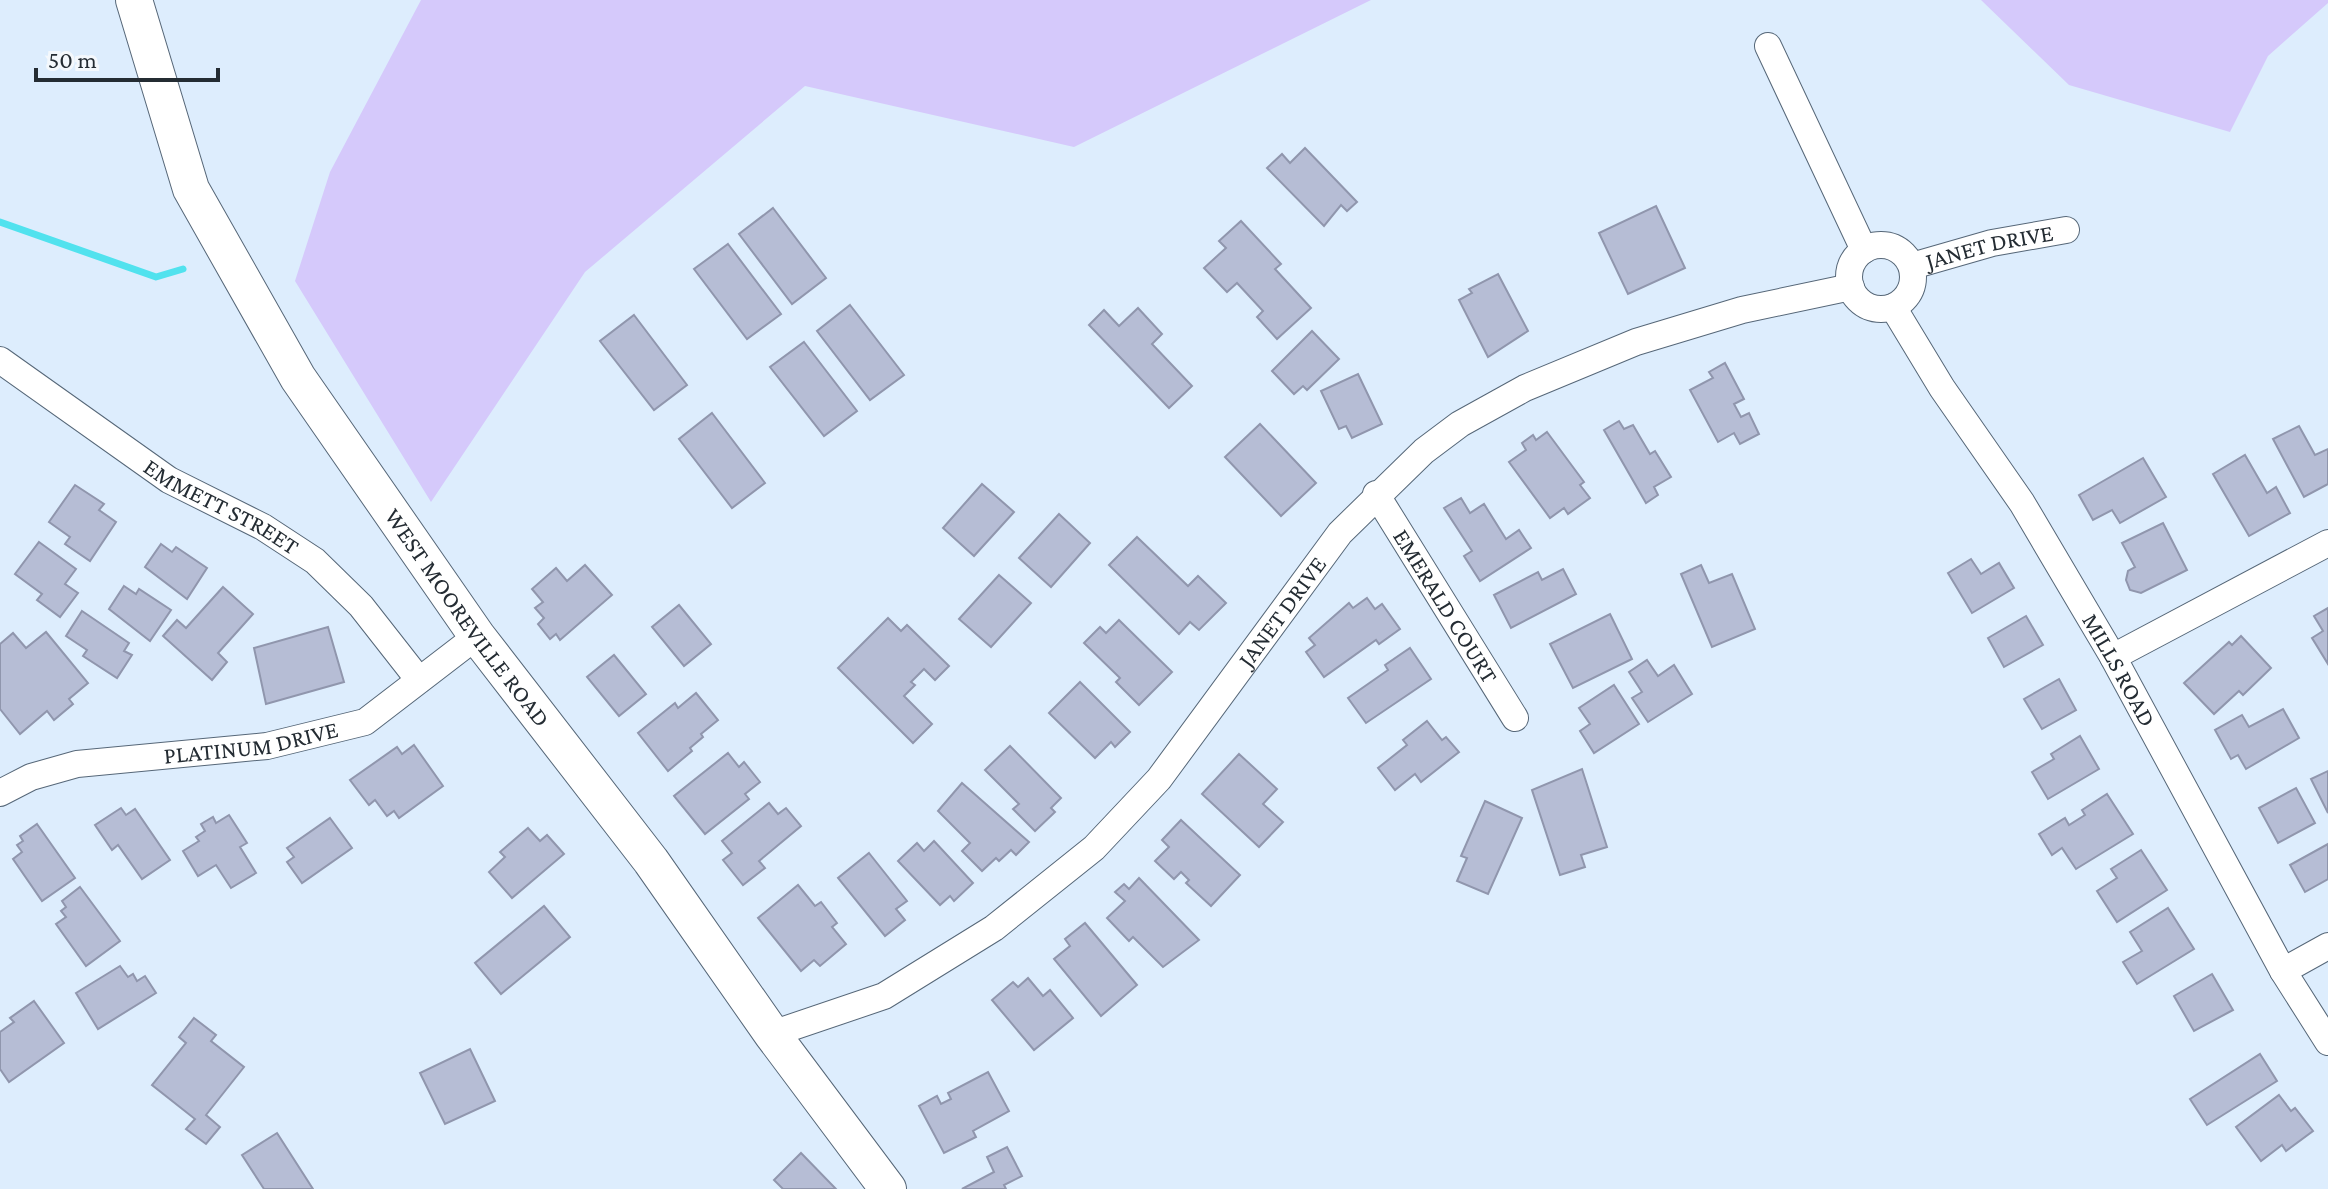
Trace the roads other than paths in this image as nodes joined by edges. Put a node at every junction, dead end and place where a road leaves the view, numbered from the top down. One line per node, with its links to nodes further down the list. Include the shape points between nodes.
1 (134, 0): 11 (main road, WEST MOOREVILLE ROAD, via 191,189 298,378)
2 (1768, 46): 4 (street)
3 (2066, 230): 5 (street, JANET DRIVE, via 1992,243)
4 (1864, 250): 5 (street, via 1892,247); 6 (street, via 1851,266)
5 (1912, 266): 7 (street, via 1913,286)
6 (1851, 287): 7 (street, via 1863,304); 9 (street, JANET DRIVE, via 1742,310 1636,342 1525,388 1460,424)
7 (1893, 307): 12 (street, MILLS ROAD, via 2022,503)
8 (0, 360): 13 (street, EMMETT STREET, via 169,480 263,527 315,561 361,606)
9 (1376, 494): 14 (street, EMERALD COURT); 18 (street, JANET DRIVE, via 1264,632 1159,779 1094,848 994,928 884,996)
10 (2328, 543): 12 (street)
11 (477, 636): 13 (street, PLATINUM DRIVE); 18 (main road, WEST MOOREVILLE ROAD, via 651,861)
12 (2113, 657): 17 (street, MILLS ROAD)
13 (419, 680): 15 (street, PLATINUM DRIVE, via 365,722 267,746 77,764 31,777)
14 (1515, 718)
15 (0, 793)
16 (2328, 946): 17 (street)
17 (2283, 971): 19 (street, MILLS ROAD)
18 (772, 1034): 20 (main road, WEST MOOREVILLE ROAD)
19 (2328, 1042)
20 (888, 1189)

